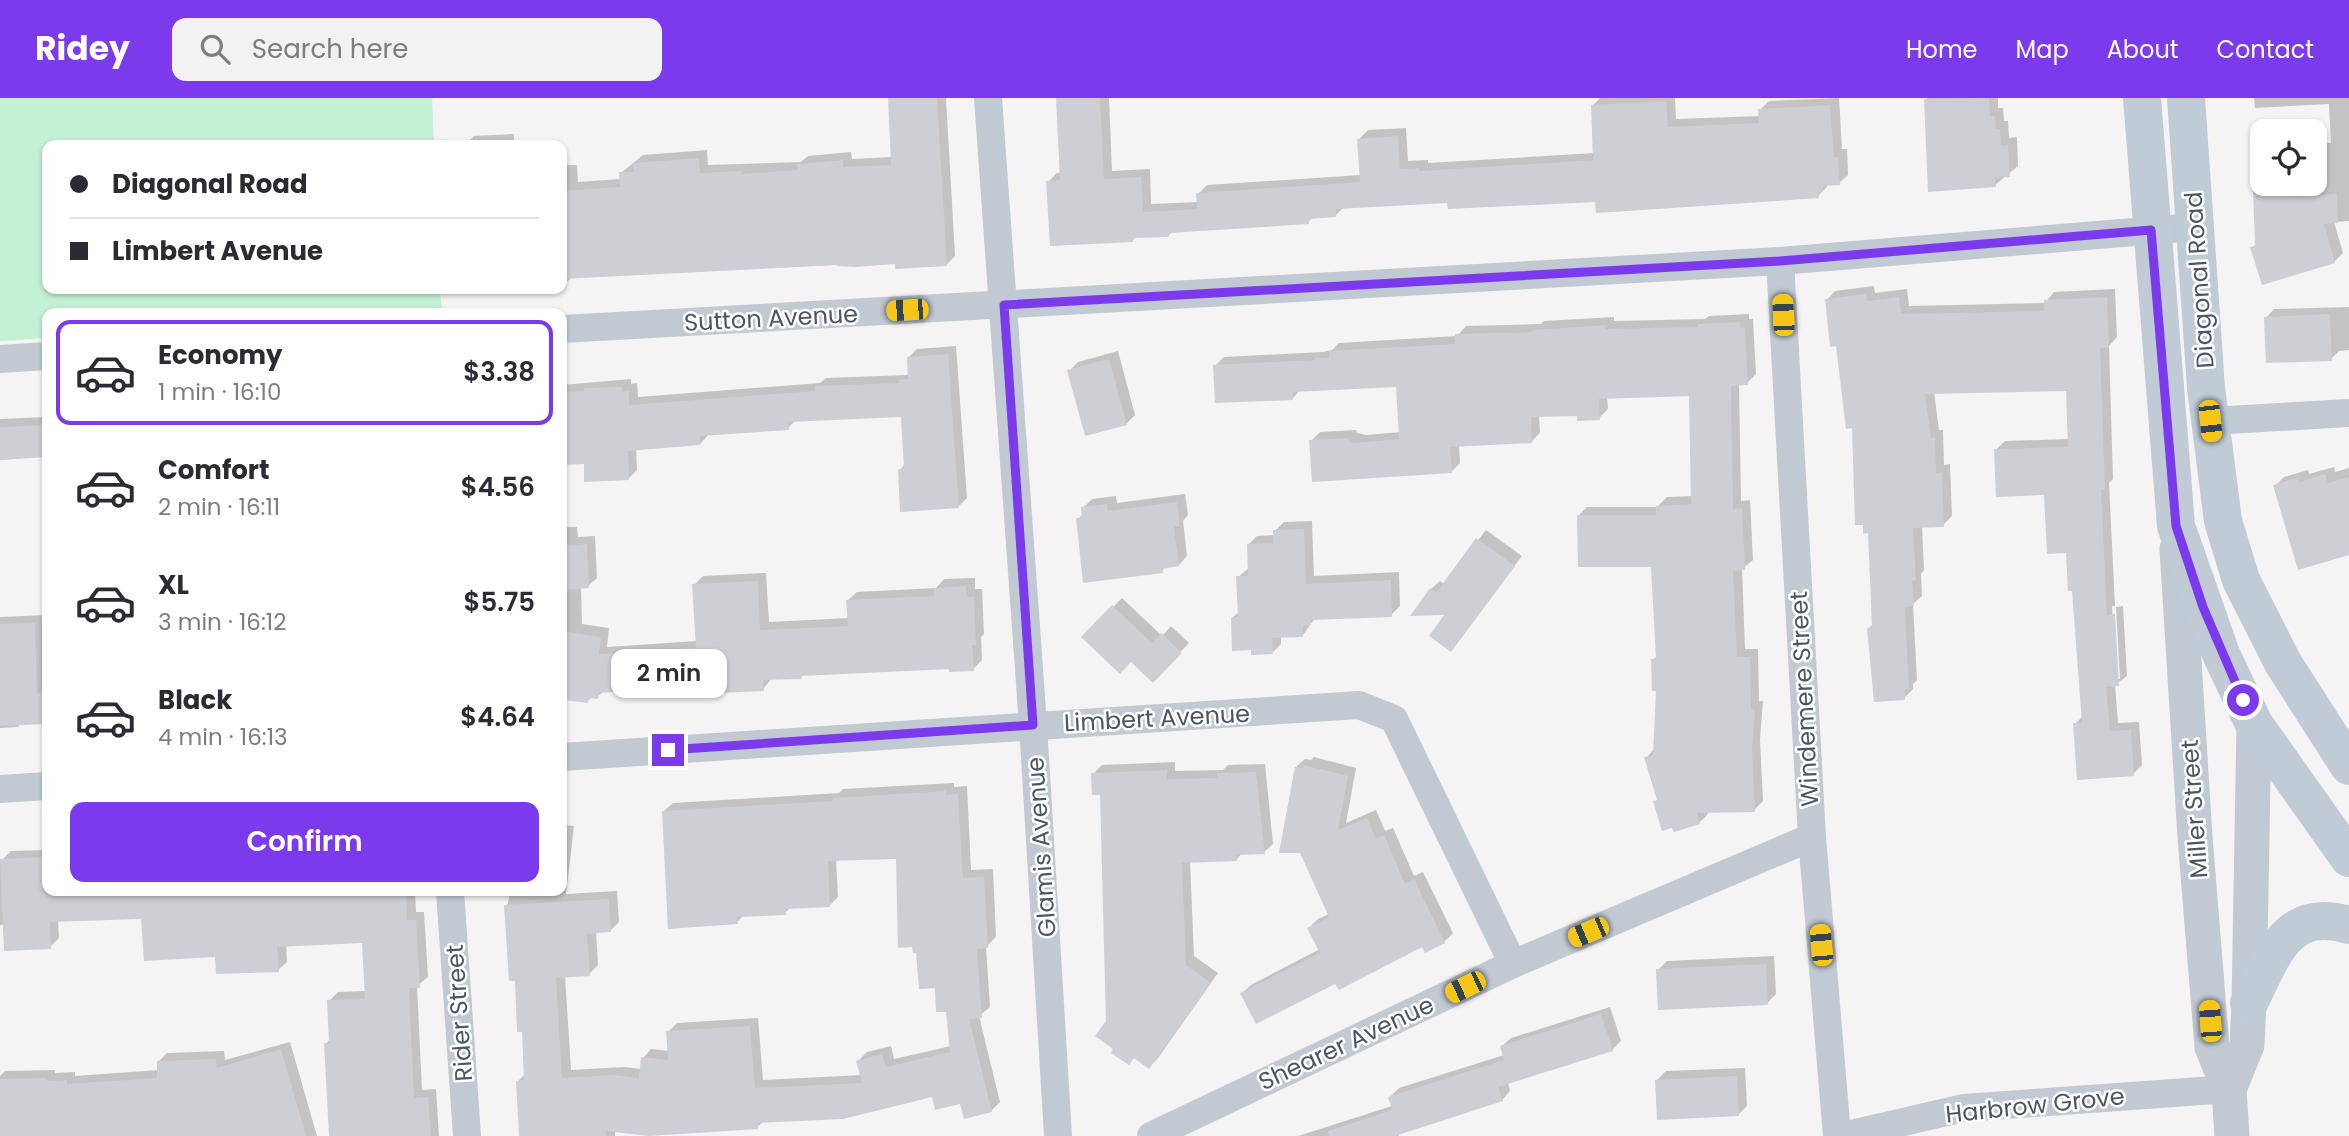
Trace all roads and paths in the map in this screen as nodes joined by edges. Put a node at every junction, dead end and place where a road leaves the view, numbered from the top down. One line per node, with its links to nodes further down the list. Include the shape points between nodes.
1 (988, 98): 7 (street, Glamis Avenue)
2 (2142, 98): 5 (main road, Diagonal Road)
3 (2186, 98): 4 (main road, Diagonal Road)
4 (2195, 228): 5 (street, Sutton Avenue); 12 (main road, Diagonal Road)
5 (2151, 230): 6 (street, Sutton Avenue); 13 (main road, Diagonal Road)
6 (1780, 261): 7 (street, Sutton Avenue); 21 (street, Windemere Street)
7 (1004, 305): 8 (street, Sutton Avenue); 16 (street, Glamis Avenue)
8 (567, 329)
9 (42, 356): 10 (street)
10 (0, 359)
11 (2349, 413): 12 (street)
12 (2210, 421): 14 (main road, Diagonal Road, via 2223,521)
13 (2176, 526): 15 (main road, Diagonal Road, via 2221,654); 27 (street, Miller Street, via 2212,1047)
14 (2241, 580): 15 (main road); 18 (main road, Diagonal Road, via 2283,663)
15 (2254, 724): 22 (main road, Diagonal Road); 26 (street, Miller Street)
16 (1033, 725): 17 (street, Limbert Avenue); 25 (street, Limbert Avenue, via 1359,705 1378,711 1394,719); 29 (street, Glamis Avenue)
17 (567, 757)
18 (2349, 765)
19 (42, 786): 20 (street)
20 (0, 789)
21 (1812, 836): 25 (street, Shearer Avenue); 31 (street, Windemere Street)
22 (2349, 858)
23 (450, 896): 28 (street, Rider Street)
24 (2349, 925): 26 (main road, via 2312,922 2292,930 2273,955)
25 (1513, 964): 30 (street, Shearer Avenue)
26 (2249, 1003): 27 (street, Miller Street, via 2247,1045)
27 (2229, 1089): 32 (street, Harbrow Grove, via 1964,1108); 33 (street, Miller Street)
28 (467, 1136)
29 (1058, 1136)
30 (1151, 1136)
31 (1837, 1136)
32 (1843, 1136)
33 (2232, 1136)

